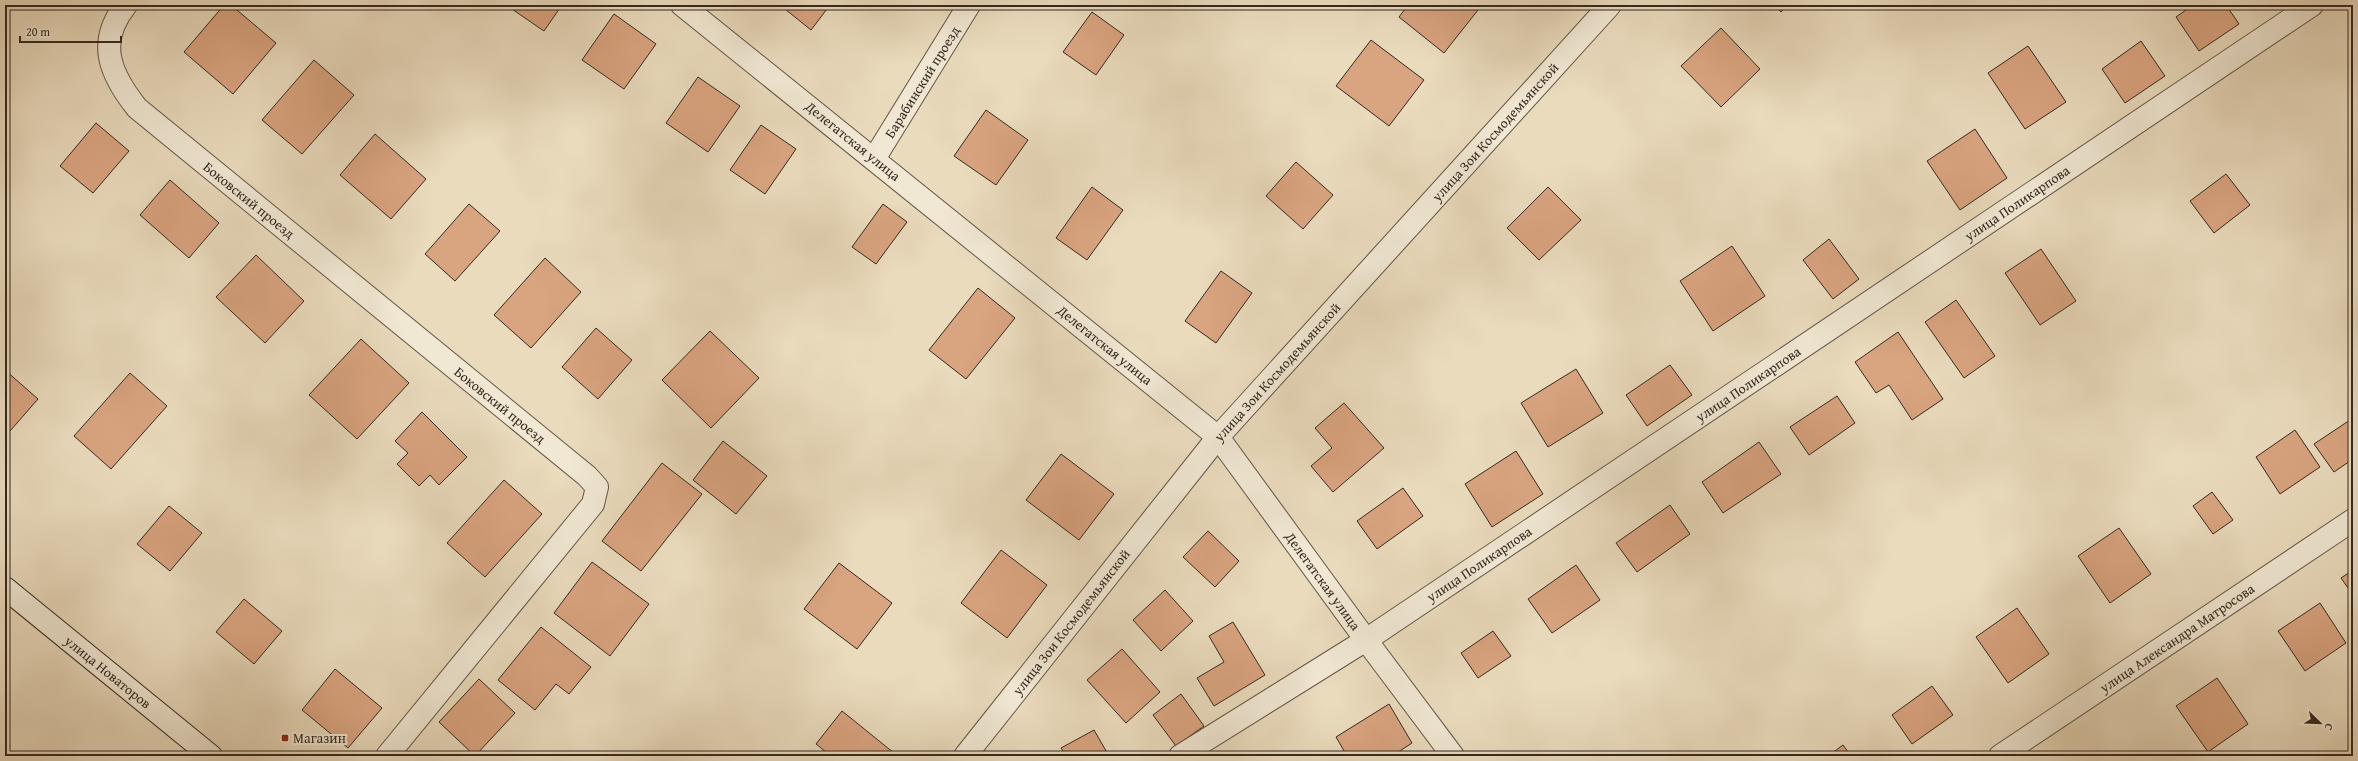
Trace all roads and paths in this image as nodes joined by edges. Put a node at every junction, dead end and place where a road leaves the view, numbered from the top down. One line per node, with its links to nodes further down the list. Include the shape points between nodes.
1 (126, 5): 12 (street, Боковский проезд, via 116,17 107,49 123,91 137,108 588,476 597,487 593,504)
2 (682, 5): 6 (street, Делегатская улица)
3 (969, 5): 6 (street, Барабинский проезд)
4 (1610, 5): 7 (street, улица Зои Космодемьянской)
5 (2312, 5): 10 (street, улица Поликарпова)
6 (874, 159): 7 (street, Делегатская улица)
7 (1218, 437): 10 (street, Делегатская улица); 13 (street, улица Зои Космодемьянской)
8 (2353, 520): 16 (street, улица Александра Матросова)
9 (5, 588): 11 (street, улица Новаторов)
10 (1366, 640): 14 (street, улица Поликарпова); 15 (street, Делегатская улица)
11 (211, 756)
12 (387, 756)
13 (965, 756)
14 (1180, 756)
15 (1453, 756)
16 (2000, 756)

